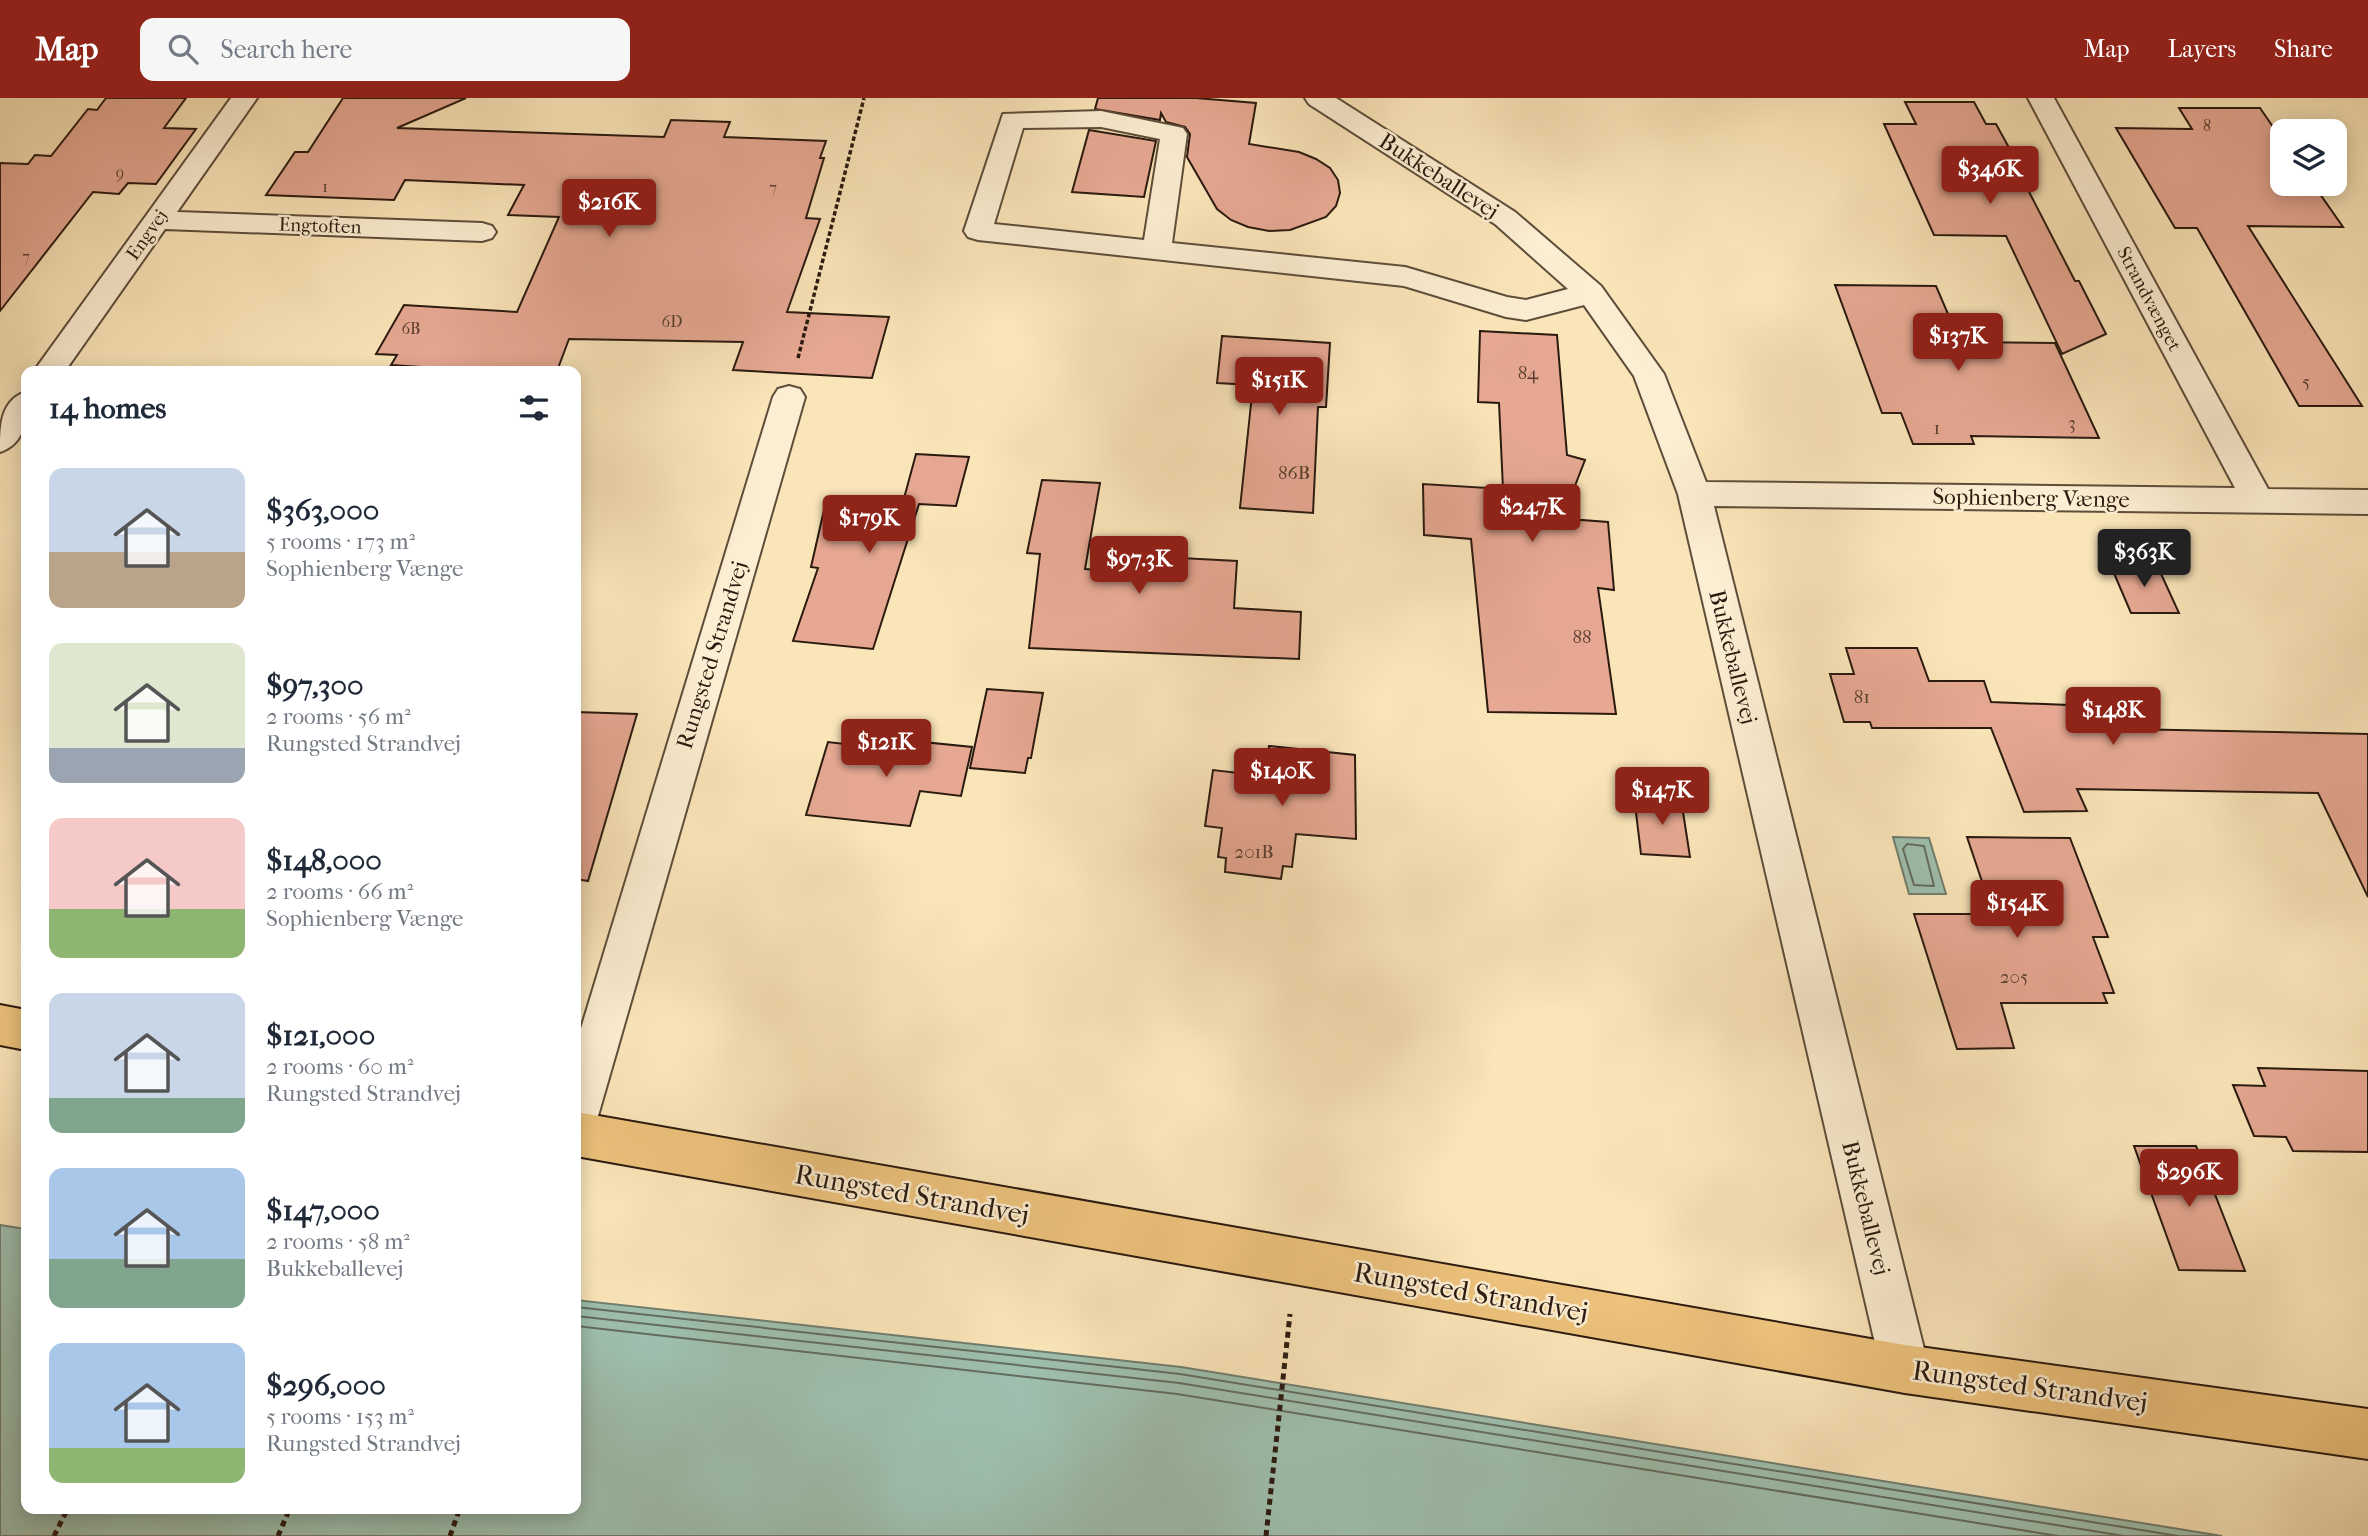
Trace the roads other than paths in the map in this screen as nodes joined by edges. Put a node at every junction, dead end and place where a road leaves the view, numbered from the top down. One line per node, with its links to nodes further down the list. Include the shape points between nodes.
1 (244, 98): 4 (street, Engvej)
2 (1318, 98): 7 (street, Bukkeballevej, via 1505,218)
3 (2041, 98): 13 (street, Strandvænget)
4 (157, 220): 5 (street, Engtoften); 8 (street, Engvej)
5 (482, 232)
6 (1157, 250): 6 (street, via 978,232 1012,120 1101,119 1174,134); 7 (street, via 1405,277 1526,310)
7 (1591, 293): 12 (street, Bukkeballevej, via 1649,374)
8 (53, 366)
9 (789, 397): 17 (street, Rungsted Strandvej)
10 (21, 410): 11 (street)
11 (0, 440)
12 (1694, 494): 13 (street, Sophienberg Vænge); 19 (street, Bukkeballevej)
13 (2258, 500): 14 (street, Sophienberg Vænge)
14 (2368, 502)
15 (0, 1025): 16 (main road)
16 (21, 1029)
17 (581, 1099)
18 (581, 1135): 19 (main road, Rungsted Strandvej)
19 (1905, 1369): 20 (main road, Rungsted Strandvej)
20 (2368, 1434)

